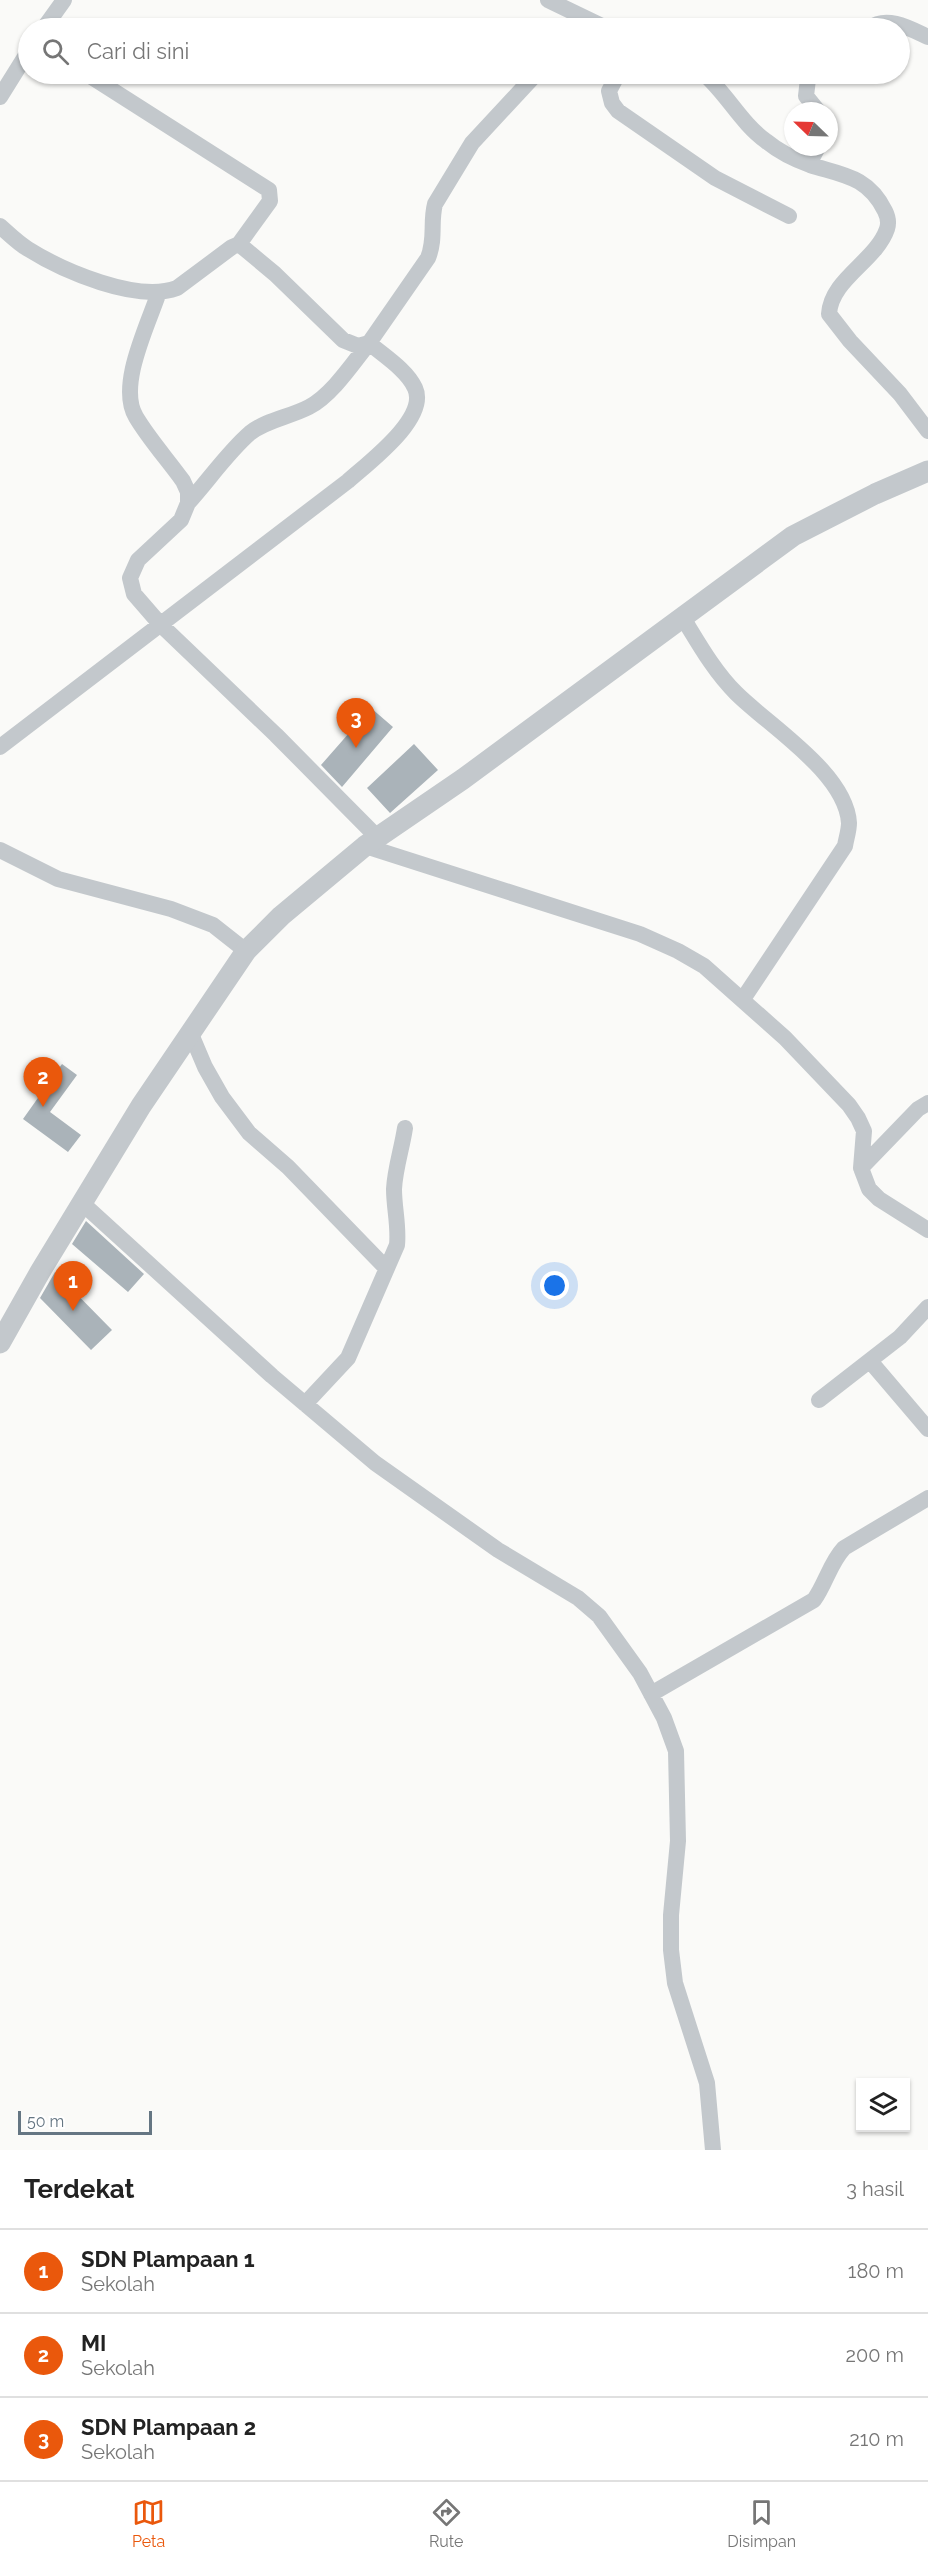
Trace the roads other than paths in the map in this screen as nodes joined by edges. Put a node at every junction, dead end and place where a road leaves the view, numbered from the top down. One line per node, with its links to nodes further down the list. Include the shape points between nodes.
1 (64, 0): 3 (street)
2 (548, 0): 4 (street)
3 (51, 18)
4 (569, 18)
5 (910, 30): 6 (street)
6 (928, 37)
7 (18, 68): 13 (street)
8 (103, 84): 19 (street, via 269,190 270,201)
9 (527, 84): 21 (street, via 466,152 435,204 434,245 428,258)
10 (613, 84): 17 (street, via 609,91 618,111 715,178)
11 (713, 84): 16 (street, via 763,140)
12 (807, 84): 14 (street, via 806,96)
13 (0, 98)
14 (811, 102)
15 (813, 156): 16 (street)
16 (809, 164): 22 (street, via 832,169 866,187 887,216 889,226 880,243 835,294 829,315 900,393)
17 (789, 216)
18 (0, 226): 20 (street, via 28,249 85,276 125,288)
19 (239, 244): 20 (street, via 177,288); 21 (street, via 343,340 358,346)
20 (159, 292): 24 (street, via 129,393 135,416 183,481)
21 (369, 343): 24 (street, via 343,377 312,406 250,433); 26 (street, via 415,388 417,402 400,433 348,481)
22 (928, 431)
23 (928, 471): 25 (street, via 793,536)
24 (188, 503): 26 (street, via 181,520 138,560 130,578 134,594)
25 (683, 618): 28 (street); 31 (street, via 713,667 736,693 826,775 841,797 849,823 845,846)
26 (160, 624): 27 (street); 28 (street, via 276,735)
27 (0, 747)
28 (372, 842): 30 (street, via 294,904); 31 (street, via 640,934 704,966)
29 (0, 850): 30 (street, via 58,879 171,909 213,925)
30 (246, 951): 32 (street)
31 (743, 999): 35 (street, via 849,1105 864,1131)
32 (191, 1034): 36 (street); 38 (street, via 222,1097 249,1133)
33 (928, 1104): 35 (street, via 918,1109)
34 (405, 1128): 38 (street, via 394,1184 397,1245)
35 (861, 1168): 37 (street, via 869,1189 879,1199)
36 (82, 1203): 40 (street); 43 (street)
37 (928, 1230)
38 (386, 1268): 43 (street, via 348,1358)
39 (928, 1307): 41 (street)
40 (0, 1343)
41 (870, 1361): 42 (street); 44 (street)
42 (819, 1400)
43 (305, 1404): 46 (street, via 375,1464 498,1550 578,1598 599,1616)
44 (928, 1429)
45 (928, 1498): 46 (street, via 844,1548 814,1600)
46 (651, 1694): 47 (street, via 676,1751 678,1840 671,1950 675,1983 707,2083)
47 (713, 2150)

